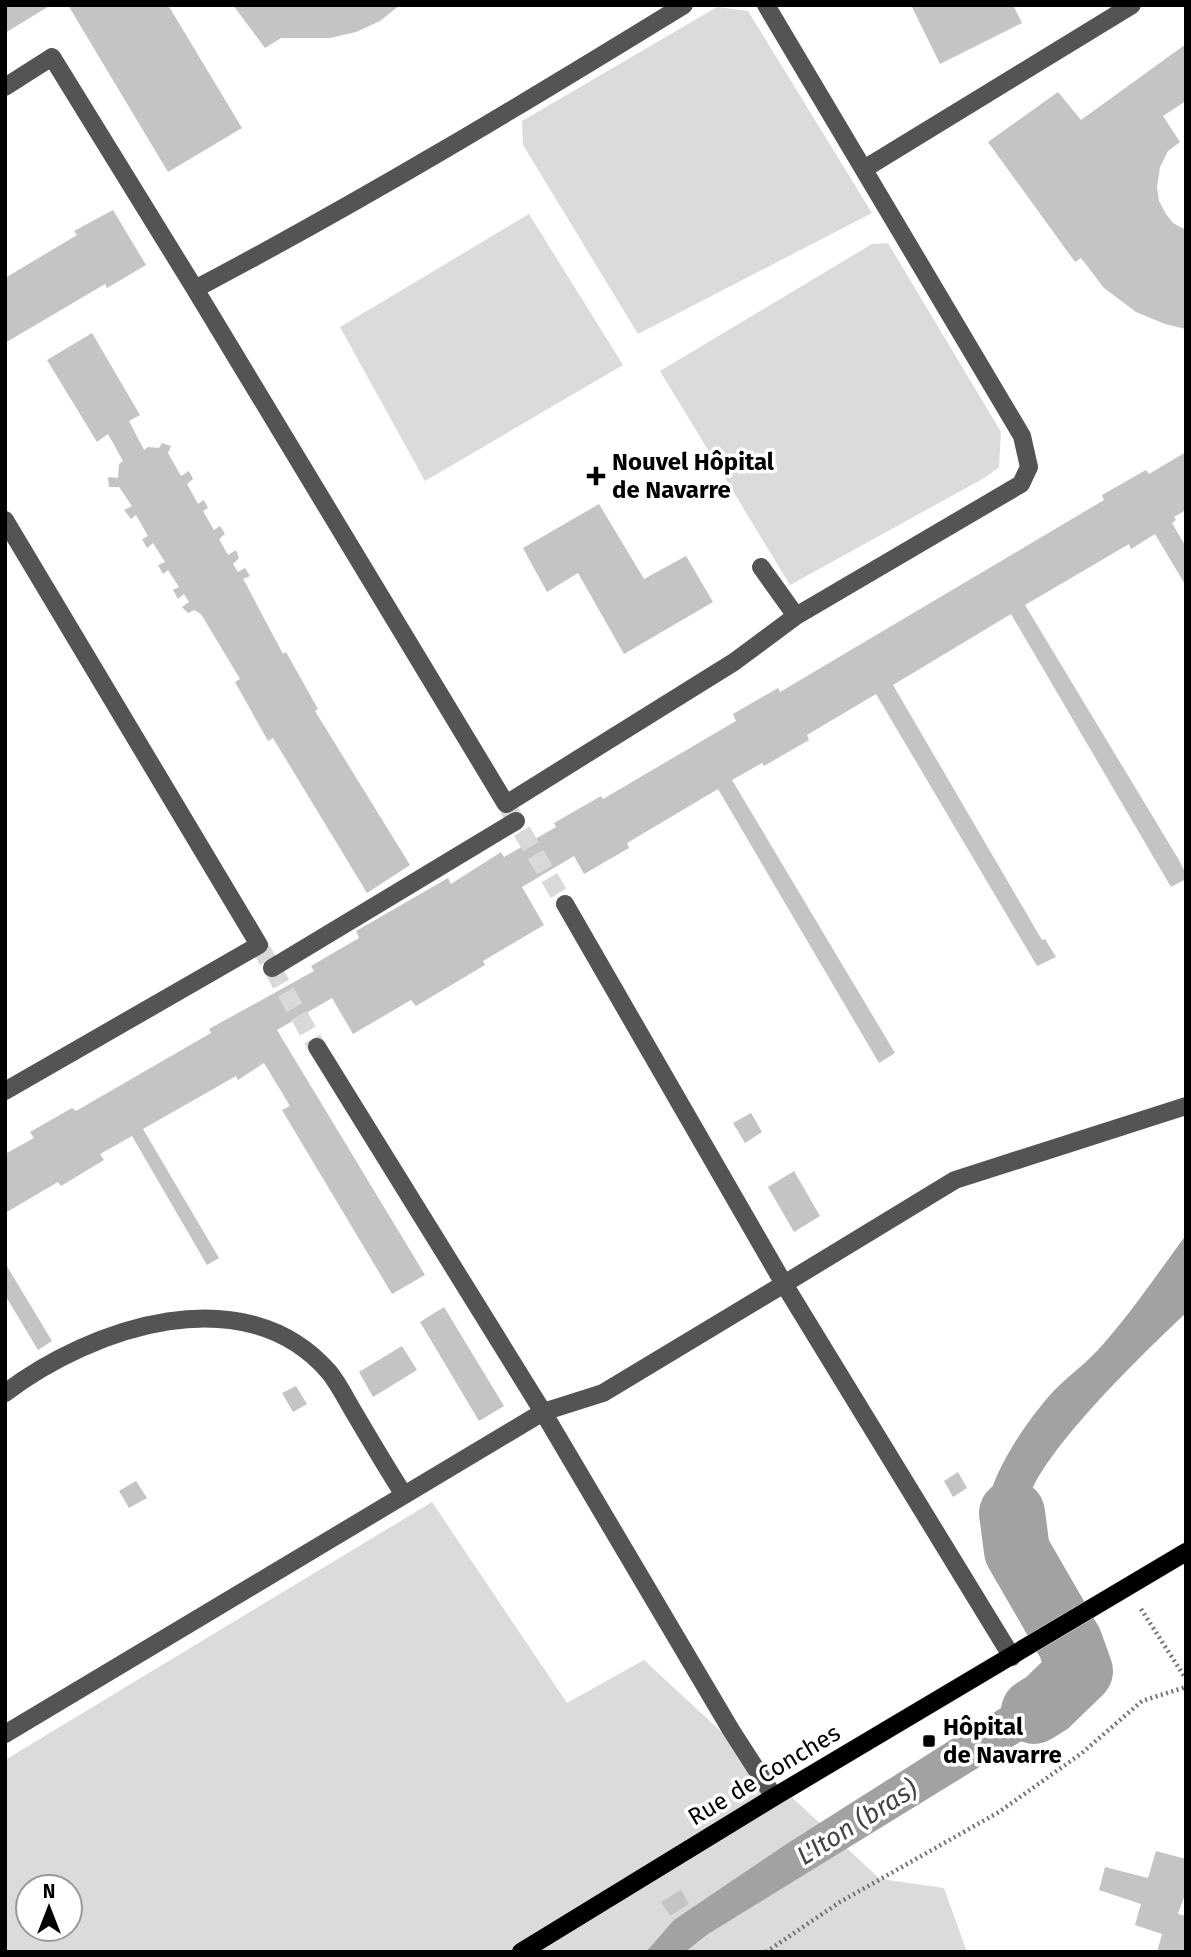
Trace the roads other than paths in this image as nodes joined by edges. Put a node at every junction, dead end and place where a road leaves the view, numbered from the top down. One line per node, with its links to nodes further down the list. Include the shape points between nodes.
1 (684, 5): 6 (street, via 305,232)
2 (766, 5): 5 (street)
3 (1132, 5): 5 (street)
4 (5, 87): 6 (street, via 52,57)
5 (864, 169): 9 (street, via 1022,436 1029,467 1021,484)
6 (195, 289): 9 (street, via 506,804 734,662)
7 (5, 520): 14 (street, via 259,945)
8 (761, 567): 9 (street)
9 (796, 616)
10 (516, 821): 12 (street)
11 (565, 904): 16 (street)
12 (272, 968)
13 (317, 1047): 18 (street)
14 (5, 1091)
15 (1186, 1106): 16 (street, via 955,1180)
16 (784, 1284): 18 (street, via 603,1394); 21 (street)
17 (5, 1393): 19 (street, via 93,1342 134,1328 181,1319 254,1324 294,1342 330,1373)
18 (543, 1412): 19 (street); 23 (street)
19 (404, 1495): 22 (street)
20 (1186, 1552): 21 (main road, Rue de Conches)
21 (1012, 1657): 23 (main road, Rue de Conches)
22 (5, 1734)
23 (774, 1797): 24 (main road, Rue de Conches)
24 (521, 1952)

